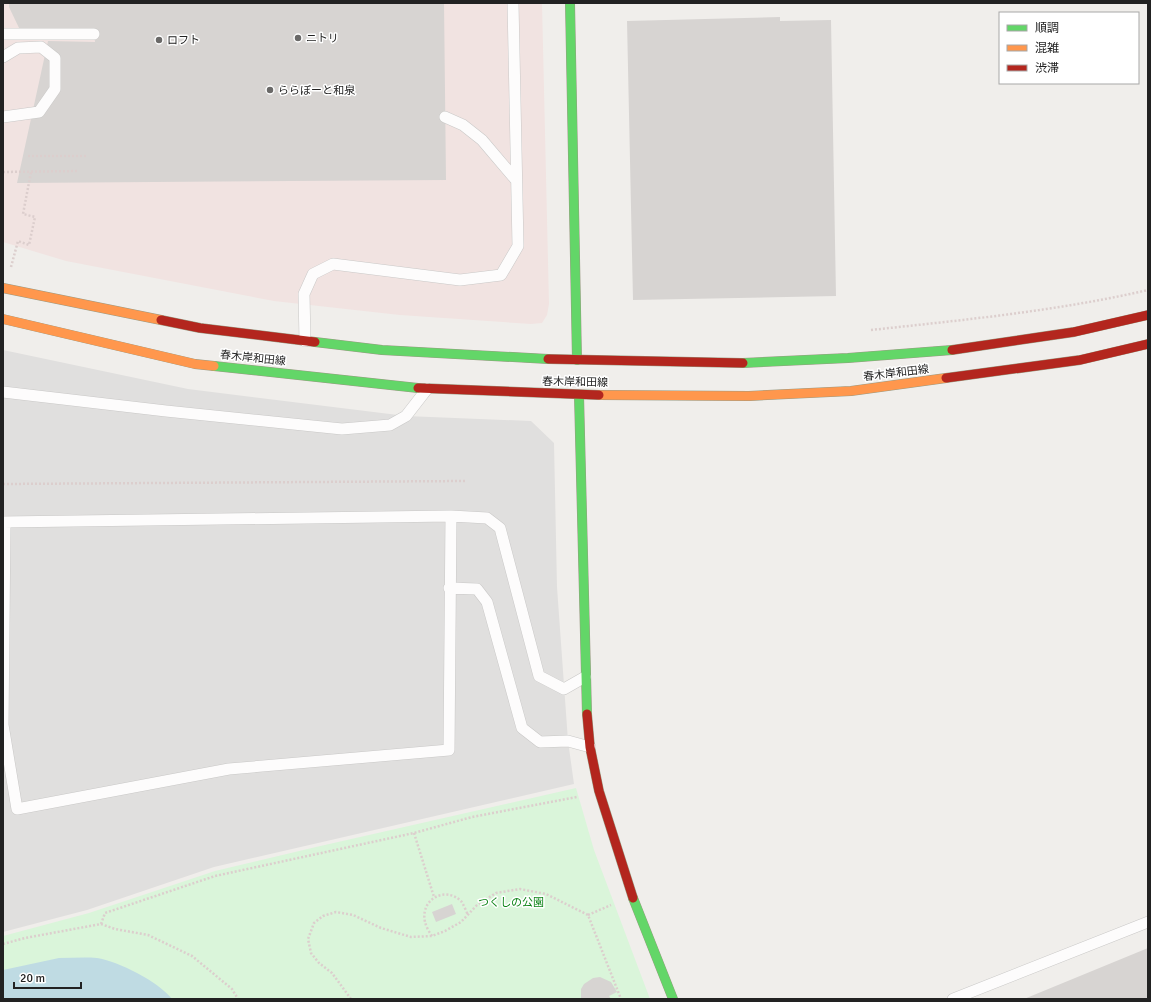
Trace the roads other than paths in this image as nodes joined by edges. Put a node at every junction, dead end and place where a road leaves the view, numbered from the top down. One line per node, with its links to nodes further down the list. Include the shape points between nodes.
1 (514, 3): 8 (lane)
2 (570, 3): 14 (main road)
3 (3, 34): 4 (lane)
4 (94, 34)
5 (3, 57): 6 (lane, via 18,48 41,47 54,58 54,89 39,112)
6 (3, 117)
7 (445, 118): 8 (lane, via 463,125 482,140)
8 (516, 180): 12 (lane, via 518,246 501,275 460,280 333,264 313,274 304,294)
9 (3, 288): 12 (main road, 春木岸和田線, via 200,328)
10 (1148, 315): 14 (main road, 春木岸和田線, via 1074,332 954,350 916,353 743,363)
11 (3, 319): 15 (main road, 春木岸和田線, via 195,364)
12 (305, 340): 14 (main road, 春木岸和田線, via 382,350)
13 (1148, 344): 17 (main road, 春木岸和田線, via 1080,360 851,391 749,396)
14 (577, 360)
15 (427, 390): 16 (lane, via 406,416 390,425 342,429 166,412); 17 (main road, 春木岸和田線)
16 (3, 392)
17 (578, 395): 22 (main road)
18 (451, 516): 19 (lane); 21 (lane); 22 (lane, via 487,518 500,528 539,676 564,689)
19 (4, 522): 20 (lane)
20 (4, 583): 21 (lane, via 4,724 17,809 229,769 448,750)
21 (450, 588): 23 (lane, via 477,589 487,602 522,728 540,742 568,741)
22 (585, 677): 23 (main road)
23 (590, 747): 25 (main road, via 599,791 633,898)
24 (1148, 922): 26 (lane)
25 (673, 999)
26 (953, 999)

